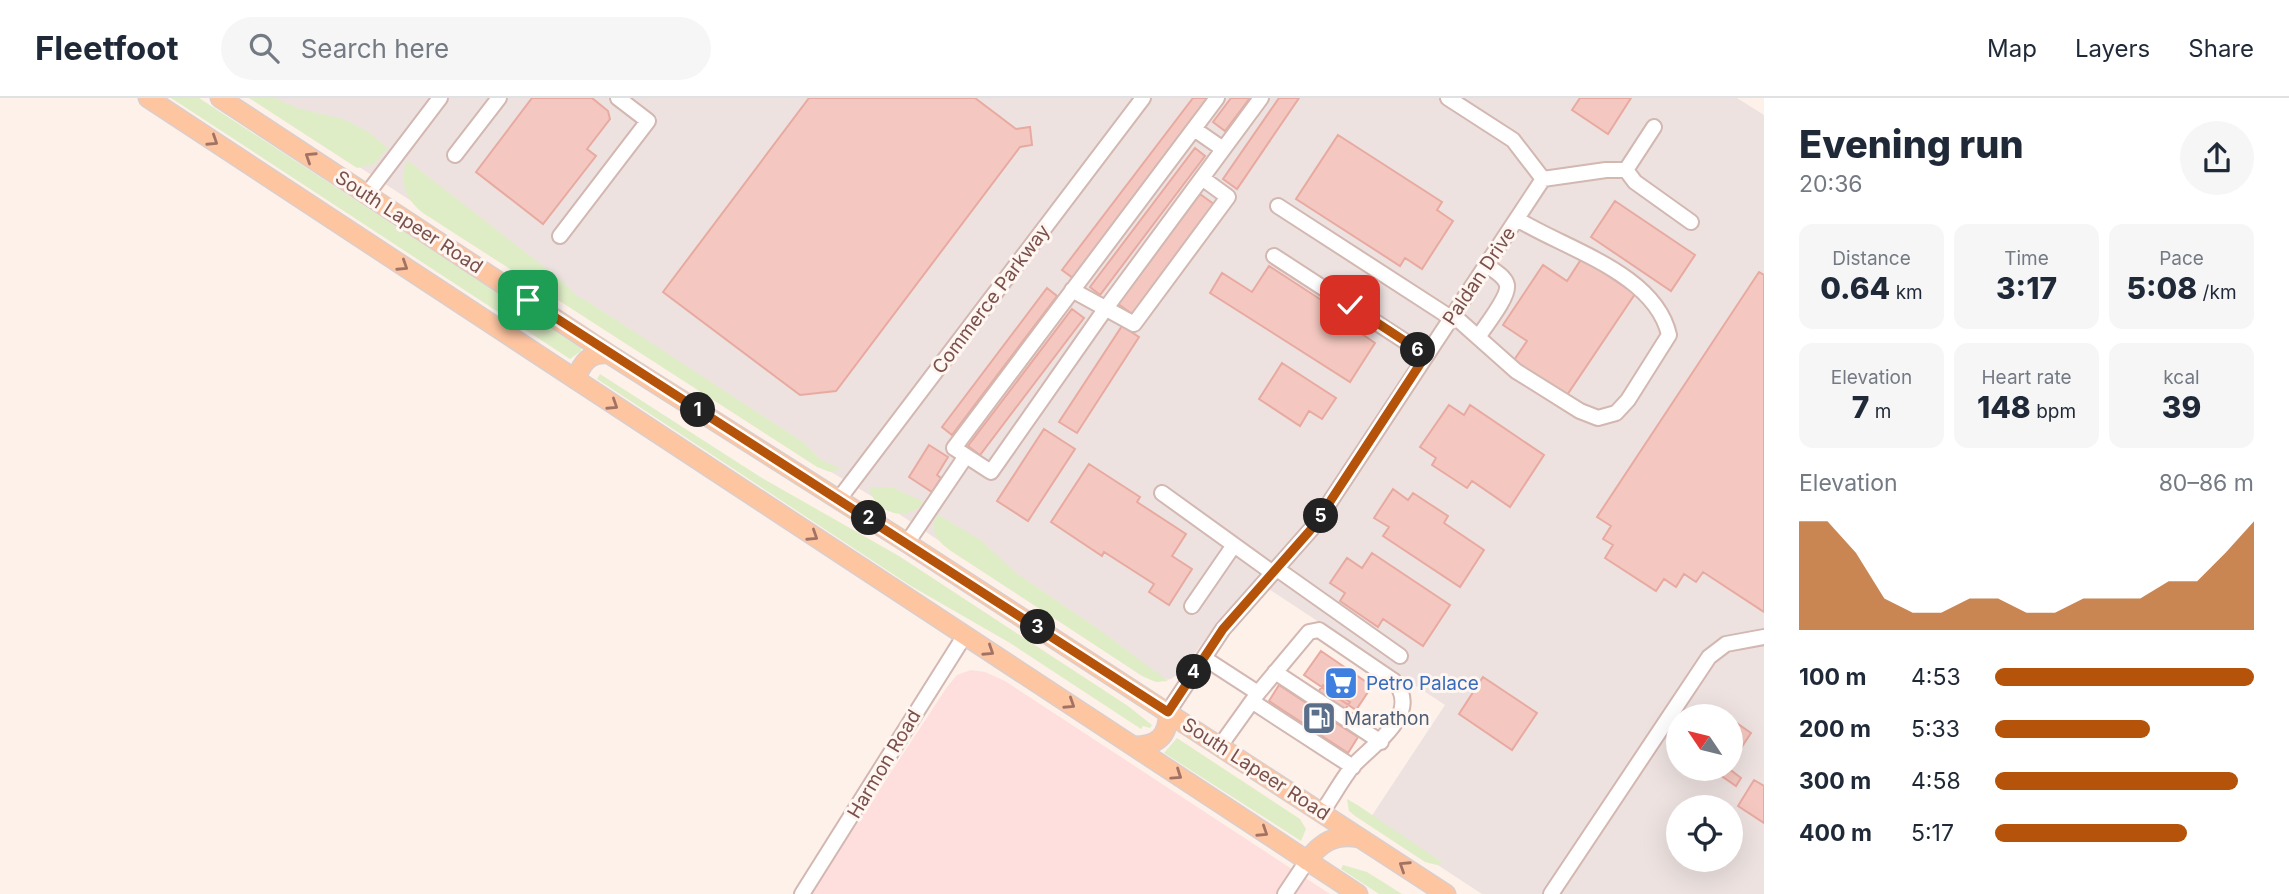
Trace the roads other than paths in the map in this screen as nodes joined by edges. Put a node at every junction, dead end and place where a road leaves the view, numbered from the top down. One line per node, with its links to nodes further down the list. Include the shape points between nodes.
1 (148, 98): 30 (main road, South Lapeer Road, one-way to 30)
2 (220, 98): 17 (main road, South Lapeer Road, one-way to 2)
3 (440, 98): 17 (street)
4 (499, 98): 13 (street)
5 (618, 98): 21 (street, via 648,121)
6 (1143, 98): 33 (street, Commerce Parkway)
7 (1217, 98): 11 (street)
8 (1261, 98): 12 (street)
9 (1448, 98): 16 (street, via 1513,140)
10 (1654, 127): 14 (street)
11 (1194, 129): 12 (street); 24 (street)
12 (1223, 149): 15 (street)
13 (455, 155)
14 (1626, 170): 16 (street); 20 (street, via 1635,182)
15 (1202, 178): 25 (street); 25 (street, via 1228,197 1181,261 1134,324)
16 (1543, 179): 19 (street, Paldan Drive)
17 (367, 194): 28 (main road, South Lapeer Road)
18 (1278, 206): 26 (street)
19 (1517, 219): 23 (street, Paldan Drive); 27 (street, via 1640,287 1666,322 1669,334 1628,400 1616,412 1598,418 1516,371)
20 (1691, 222)
21 (560, 236)
22 (1274, 256): 29 (street)
23 (1486, 265): 26 (street, Paldan Drive); 27 (street, via 1507,286 1506,295)
24 (1073, 290): 25 (street); 31 (street, via 954,448)
25 (1106, 308): 31 (street, via 991,472)
26 (1452, 316): 27 (street); 29 (street, Paldan Drive)
27 (1479, 336)
28 (609, 354): 30 (main road, via 587,359); 33 (main road, South Lapeer Road)
29 (1426, 355): 36 (street, Paldan Drive, via 1324,512)
30 (576, 380): 38 (main road, South Lapeer Road, one-way to 38)
31 (966, 456): 34 (street)
32 (1162, 493): 35 (street)
33 (839, 499): 34 (main road, South Lapeer Road)
34 (907, 543): 44 (main road, South Lapeer Road)
35 (1234, 545): 36 (street); 37 (street)
36 (1275, 571): 40 (street); 41 (street, Paldan Drive, via 1223,629)
37 (1192, 606)
38 (965, 635): 46 (main road, South Lapeer Road, one-way to 46); 52 (street, Harmon Road)
39 (1764, 637): 56 (street, via 1726,644 1709,657)
40 (1400, 656)
41 (1204, 658): 43 (street); 44 (street, Paldan Drive)
42 (1275, 672): 43 (street); 45 (street); 45 (street, via 1309,632 1319,630 1402,690 1402,710)
43 (1256, 697): 47 (street); 48 (street)
44 (1168, 712): 46 (main road, via 1162,738 1154,744); 47 (main road, South Lapeer Road)
45 (1381, 742): 48 (street)
46 (1134, 746): 51 (main road, South Lapeer Road, one-way to 51)
47 (1220, 746): 49 (main road, South Lapeer Road)
48 (1353, 767): 49 (street)
49 (1322, 812): 50 (main road, South Lapeer Road)
50 (1362, 839): 51 (main road, via 1338,836 1315,849); 55 (main road, South Lapeer Road, one-way to 50)
51 (1307, 861): 53 (street); 54 (main road, South Lapeer Road)
52 (802, 894)
53 (1284, 894)
54 (1357, 894)
55 (1446, 894)
56 (1550, 894)

